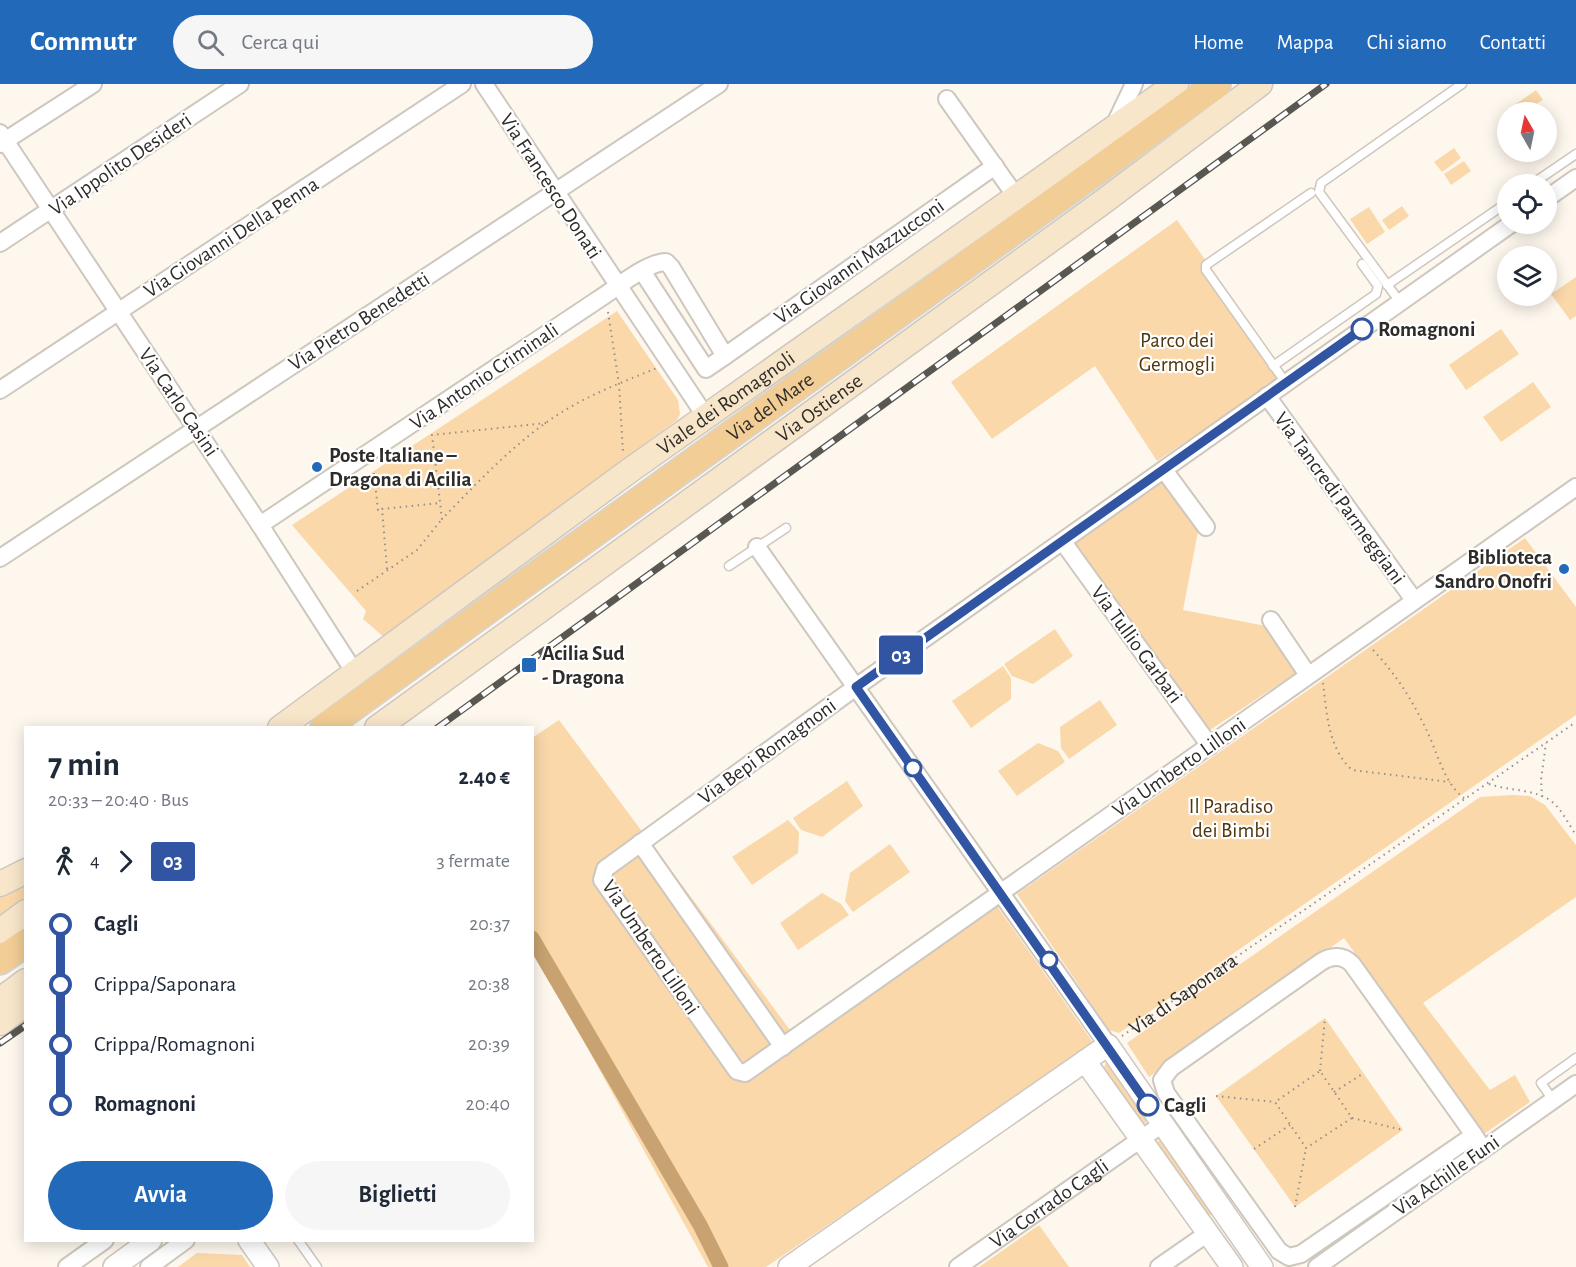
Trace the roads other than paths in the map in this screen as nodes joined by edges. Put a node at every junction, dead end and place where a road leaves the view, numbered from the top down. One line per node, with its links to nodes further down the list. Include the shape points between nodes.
1 (93, 84): 13 (street)
2 (240, 84): 22 (street, Via Ippolito Desideri)
3 (462, 84): 31 (street, Via Giovanni Della Penna)
4 (484, 84): 18 (street, Via Francesco Donati)
5 (719, 84): 18 (street, Via Pietro Benedetti)
6 (1134, 84): 12 (street)
7 (1176, 84): 12 (main road, Viale dei Romagnoli)
8 (1216, 84): 54 (main road, Via del Mare)
9 (1260, 84): 55 (main road, Via Ostiense)
10 (1462, 84): 28 (lane, via 1319,188)
11 (947, 99): 15 (street)
12 (1111, 132): 21 (main road, Viale dei Romagnoli)
13 (2, 139): 22 (street, Via Carlo Casini)
14 (1576, 154): 16 (lane)
15 (995, 166): 21 (street); 32 (street, Via Giovanni Mazzucconi)
16 (1547, 174)
17 (1576, 178): 19 (street)
18 (555, 191): 29 (street, Via Francesco Donati); 38 (street, Via Pietro Benedetti)
19 (1557, 191)
20 (1311, 193): 33 (lane, via 1206,265)
21 (1017, 198): 37 (main road, Viale dei Romagnoli)
22 (50, 210): 25 (street, Via Ippolito Desideri); 31 (street, Via Carlo Casini)
23 (1497, 210): 28 (lane)
24 (1497, 234): 30 (street, Via Bepi Romagnoni)
25 (0, 243)
26 (1362, 264): 33 (lane, via 1378,286 1376,294)
27 (642, 271): 29 (street); 32 (street, via 662,262 672,267); 32 (street, via 706,369)
28 (1387, 285): 30 (lane)
29 (617, 287): 37 (street, Via Francesco Donati); 41 (street, Via Antonio Criminali)
30 (1400, 302): 34 (street, Via Bepi Romagnoni)
31 (118, 311): 35 (street, Via Giovanni Della Penna); 38 (street, Via Carlo Casini)
32 (725, 356)
33 (1274, 366): 34 (lane)
34 (1286, 383): 36 (street, Via Bepi Romagnoni)
35 (0, 390)
36 (1267, 396): 39 (street, Via Bepi Romagnoni); 48 (street, Via Tancredi Parmeggiani)
37 (706, 417): 51 (main road, Viale dei Romagnoli)
38 (196, 429): 41 (street, Via Carlo Casini); 46 (street, Via Pietro Benedetti)
39 (1164, 470): 42 (street); 44 (street, Via Bepi Romagnoni)
40 (1576, 487): 48 (street, Via Umberto Lilloni)
41 (260, 525): 51 (street, Via Carlo Casini)
42 (1206, 526)
43 (786, 528): 45 (lane)
44 (1063, 542): 52 (street, Via Bepi Romagnoni); 56 (street, Via Tullio Garbari)
45 (757, 547): 47 (lane); 52 (street)
46 (0, 558)
47 (729, 566)
48 (1414, 600): 50 (street, Via Umberto Lilloni)
49 (1271, 620): 50 (street)
50 (1315, 670): 56 (street, Via Umberto Lilloni)
51 (355, 673): 53 (main road, Viale dei Romagnoli)
52 (856, 687): 57 (street, Via Bepi Romagnoni); 60 (street)
53 (283, 726)
54 (327, 726)
55 (379, 726)
56 (1210, 746): 60 (street, Via Umberto Lilloni)
57 (640, 843): 69 (street); 69 (street, Via Umberto Lilloni, via 603,872 602,880 610,893 737,1071 748,1072)
58 (24, 872): 59 (main road)
59 (0, 884)
60 (1001, 892): 68 (street); 69 (street, Via Umberto Lilloni)
61 (24, 913): 62 (main road)
62 (0, 931)
63 (24, 944): 64 (main road)
64 (0, 962)
65 (24, 984): 67 (main road)
66 (24, 1005): 67 (main road)
67 (2, 1014)
68 (1108, 1045): 71 (street, Via di Saponara); 74 (street)
69 (783, 1047)
70 (1576, 1058): 73 (lane, via 1541,1083)
71 (1084, 1060): 75 (street); 89 (street, Via di Saponara)
72 (1576, 1084): 73 (street, Via Achille Funi)
73 (1553, 1100): 76 (street, Via Achille Funi)
74 (1161, 1125): 75 (street, Via Corrado Cagli); 77 (street)
75 (1141, 1139): 78 (street); 90 (street, Via Corrado Cagli)
76 (1478, 1142): 76 (street, via 1352,964 1338,957 1321,962 1171,1068 1162,1080 1166,1094 1279,1251 1289,1257 1301,1254); 94 (street, Via Achille Funi)
77 (1227, 1220): 78 (street); 93 (street)
78 (1204, 1226): 91 (street); 92 (street)
79 (102, 1242): 85 (street)
80 (148, 1242): 84 (street)
81 (183, 1242): 86 (street)
82 (250, 1242): 87 (street)
83 (299, 1242): 88 (lane)
84 (120, 1263)
85 (67, 1267)
86 (149, 1267)
87 (268, 1267)
88 (317, 1267)
89 (789, 1267)
90 (958, 1267)
91 (1159, 1267)
92 (1232, 1267)
93 (1262, 1267)
94 (1317, 1267)

